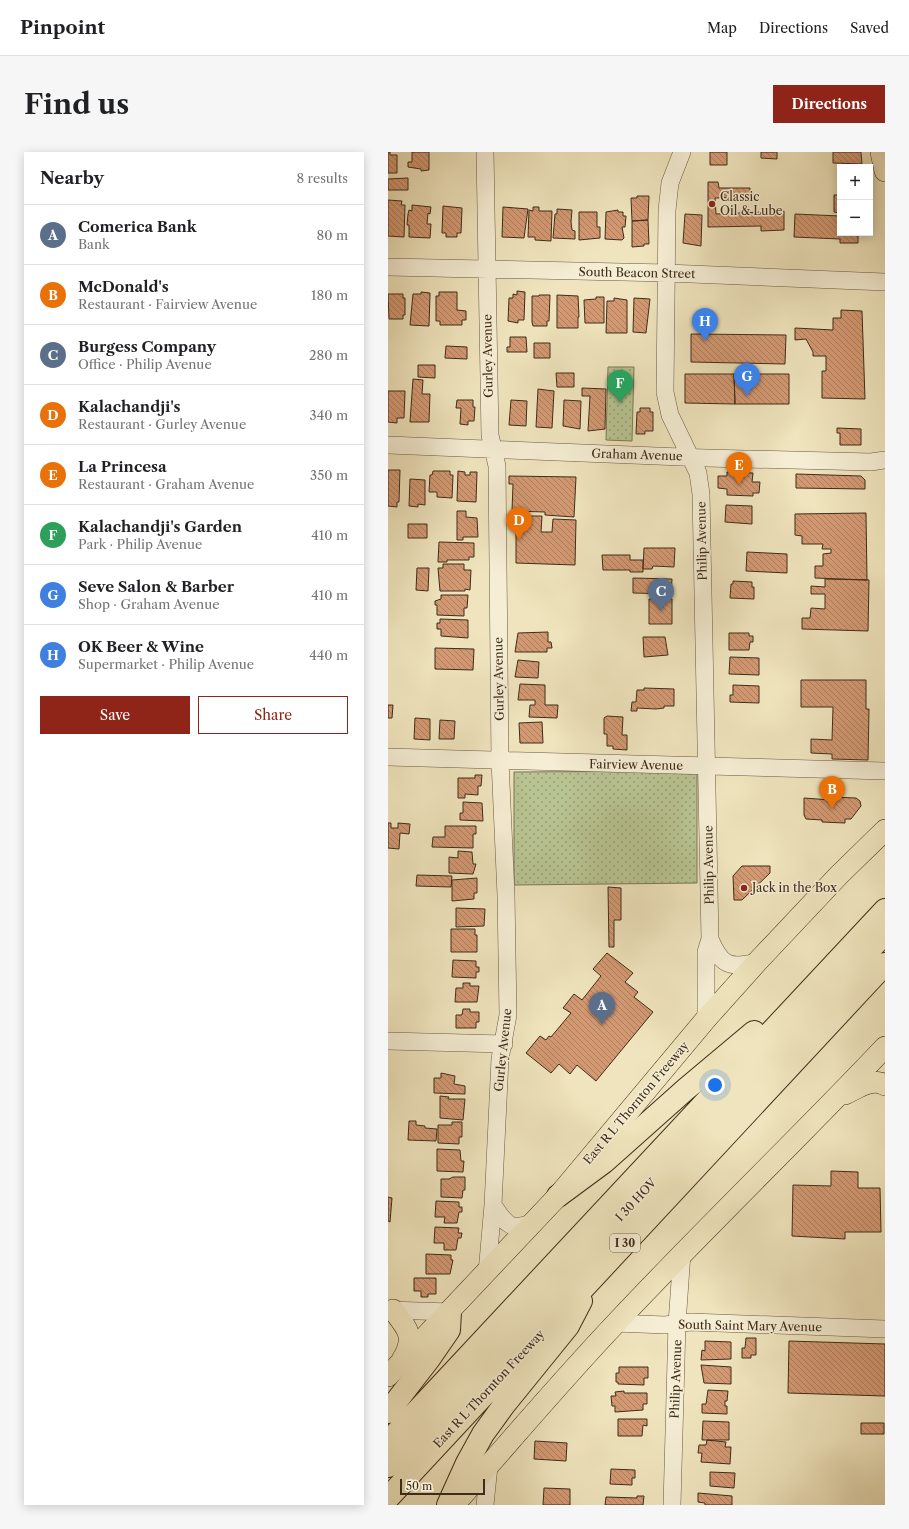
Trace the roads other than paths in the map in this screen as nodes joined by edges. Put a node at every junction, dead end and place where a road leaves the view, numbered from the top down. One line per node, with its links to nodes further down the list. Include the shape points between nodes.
1 (485, 152): 6 (street, Gurley Avenue)
2 (682, 152): 7 (street, Philip Avenue, via 670,183 667,210)
3 (881, 152): 4 (main road)
4 (885, 171)
5 (388, 267): 6 (street, South Beacon Street)
6 (486, 270): 7 (street, South Beacon Street); 10 (street, Gurley Avenue, via 490,435)
7 (667, 273): 8 (street, South Beacon Street); 11 (street, Philip Avenue, via 665,392 670,415)
8 (885, 282)
9 (388, 446): 10 (street, Graham Avenue)
10 (493, 449): 11 (street, Graham Avenue); 14 (street, Gurley Avenue, via 497,466)
11 (690, 457): 12 (street, Graham Avenue, via 871,462); 15 (street, Philip Avenue, via 698,473 702,494)
12 (885, 460)
13 (388, 757): 14 (street, Fairview Avenue)
14 (500, 761): 15 (street, Fairview Avenue); 28 (street, Gurley Avenue, via 508,1015)
15 (706, 766): 16 (street, Fairview Avenue); 20 (street, Philip Avenue)
16 (885, 771)
17 (885, 830): 22 (main road, East R L Thornton Freeway)
18 (885, 910): 25 (highway)
19 (885, 933): 23 (highway, I 30 HOV)
20 (710, 939): 22 (street, Philip Avenue, via 717,955 730,964); 26 (street, Philip Avenue, via 706,952)
21 (885, 942): 23 (highway, I 30 HOV)
22 (757, 962): 26 (main road, East R L Thornton Freeway)
23 (861, 964): 46 (highway, I 30 HOV); 48 (highway, I 30 HOV)
24 (885, 964): 37 (highway, East R L Thornton Freeway / I 30)
25 (829, 969): 32 (highway, via 686,1089 604,1162); 45 (highway)
26 (706, 1019): 32 (main road, East R L Thornton Freeway)
27 (388, 1041): 28 (street)
28 (504, 1044): 33 (street, Gurley Avenue, via 500,1059)
29 (885, 1047): 31 (main road)
30 (885, 1085): 31 (main road, via 869,1083)
31 (836, 1099): 35 (main road)
32 (558, 1196): 34 (main road, East R L Thornton Freeway)
33 (493, 1205): 34 (street, via 512,1227 522,1227); 36 (street, Gurley Avenue)
34 (533, 1222): 36 (main road, East R L Thornton Freeway)
35 (682, 1253): 40 (main road); 41 (street, Philip Avenue)
36 (487, 1273): 39 (main road, East R L Thornton Freeway)
37 (591, 1280): 49 (highway, East R L Thornton Freeway / I 30); 50 (highway, via 568,1326 483,1434)
38 (390, 1310): 39 (street); 43 (main road, via 401,1320 410,1338 410,1348)
39 (450, 1312): 43 (main road, East R L Thornton Freeway); 44 (highway, via 449,1330)
40 (615, 1323): 41 (street, South Saint Mary Avenue); 47 (main road, via 525,1422)
41 (678, 1324): 42 (street, South Saint Mary Avenue, via 691,1322); 53 (street, Philip Avenue)
42 (885, 1329)
43 (394, 1370)
44 (388, 1412)
45 (388, 1442)
46 (388, 1466)
47 (489, 1466): 51 (main road); 52 (street)
48 (388, 1475)
49 (388, 1498)
50 (448, 1505)
51 (454, 1505)
52 (485, 1505)
53 (672, 1505)

